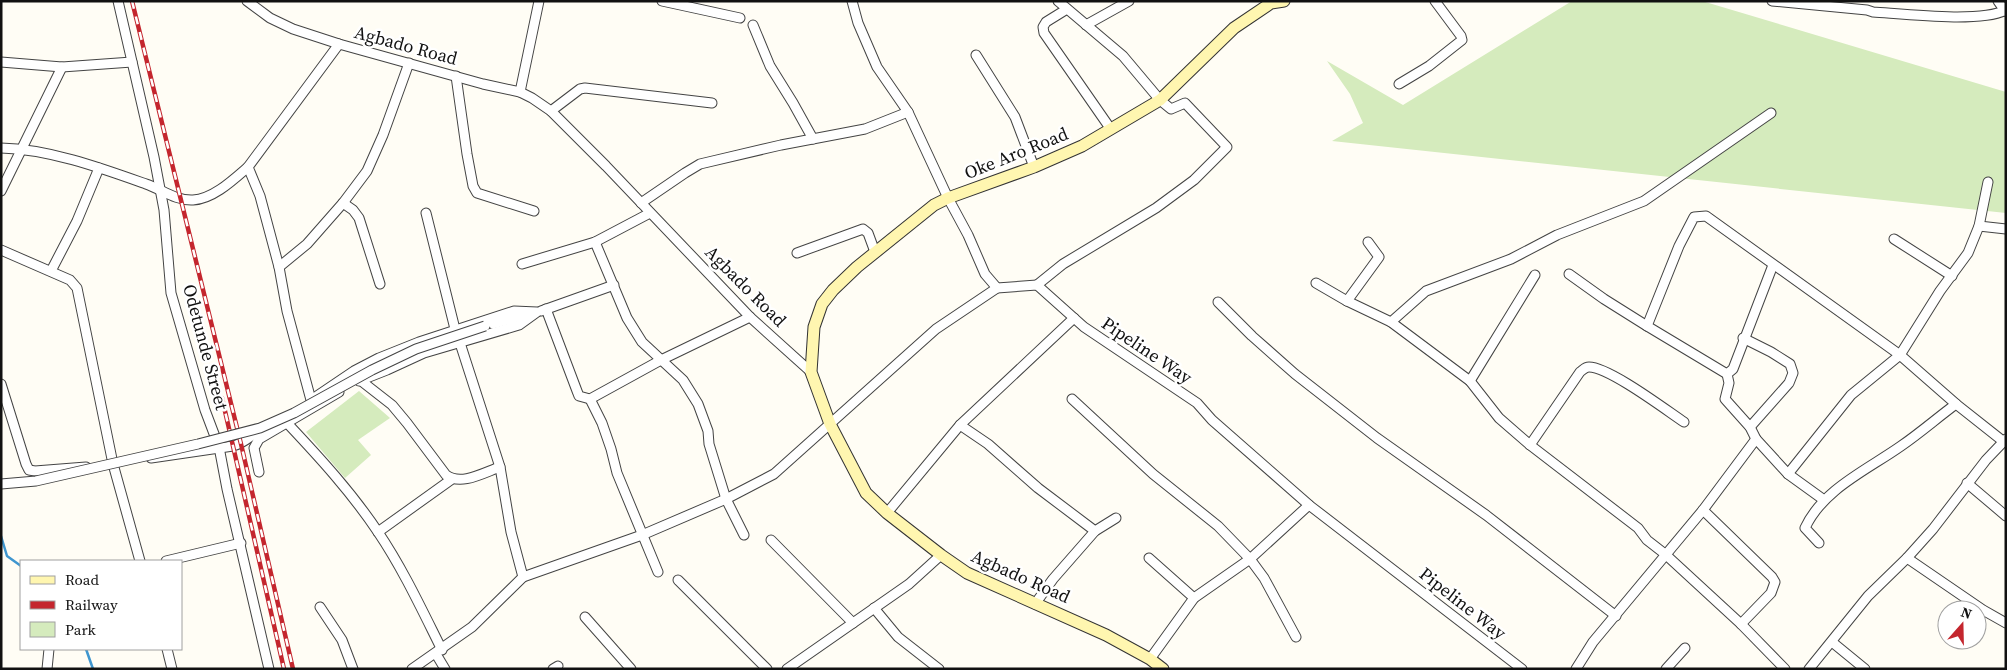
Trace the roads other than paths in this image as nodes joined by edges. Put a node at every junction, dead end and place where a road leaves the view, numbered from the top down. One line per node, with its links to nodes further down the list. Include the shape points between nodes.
1 (118, 1): 22 (street, Odetunde Street)
2 (247, 1): 19 (street, Agbado Road, via 270,18 293,29)
3 (539, 1): 27 (street)
4 (662, 1): 16 (street)
5 (852, 1): 31 (street, via 877,67)
6 (1058, 1): 14 (street)
7 (1130, 1): 18 (street)
8 (1284, 1): 12 (main road, Oke Aro Road)
9 (1435, 1): 26 (street, via 1462,40 1429,66)
10 (1772, 1): 13 (street)
11 (1998, 1): 15 (street)
12 (1271, 2): 28 (main road, Oke Aro Road, via 1234,28)
13 (1865, 5): 15 (street, via 1873,12 1949,16 1989,16)
14 (1067, 9): 18 (street); 33 (street, via 1046,22 1044,33)
15 (2005, 11)
16 (740, 18)
17 (753, 25): 34 (street, via 770,66)
18 (1086, 25): 28 (street, via 1122,56)
19 (339, 44): 23 (street, Agbado Road); 37 (street)
20 (976, 56): 38 (street, via 1015,117)
21 (1, 62): 24 (street)
22 (132, 62): 24 (street); 41 (street, Odetunde Street)
23 (409, 63): 25 (street, Agbado Road); 44 (street, via 367,171)
24 (62, 67): 36 (street)
25 (456, 76): 27 (street, Agbado Road); 46 (street, via 473,186 477,193)
26 (1398, 84)
27 (520, 92): 30 (street, Agbado Road)
28 (1160, 100): 33 (main road, Oke Aro Road); 67 (street, via 1171,110 1185,102 1227,147 1194,180 1156,208 1063,264)
29 (712, 103): 30 (street, via 586,88)
30 (551, 111): 45 (street, Agbado Road)
31 (908, 112): 34 (street, via 865,128); 43 (street)
32 (1771, 113): 74 (street, via 1644,201 1558,235 1511,259 1426,291)
33 (1110, 128): 38 (main road, Oke Aro Road, via 1082,146)
34 (813, 139): 45 (street, via 700,164)
35 (1, 148): 36 (street)
36 (22, 148): 39 (street); 42 (street)
37 (248, 166): 41 (street, via 203,199 180,199); 59 (street, via 260,196)
38 (1034, 167): 43 (main road, Oke Aro Road)
39 (100, 168): 41 (street); 60 (street)
40 (1988, 182): 49 (street)
41 (159, 188): 98 (street, Odetunde Street, via 167,234 171,293)
42 (1, 191)
43 (948, 198): 55 (main road, Oke Aro Road, via 911,222); 68 (street, via 985,274)
44 (343, 203): 59 (street, via 307,244); 65 (street, via 359,218)
45 (641, 204): 48 (street, Agbado Road)
46 (534, 211)
47 (426, 213): 76 (street)
48 (650, 213): 52 (street); 72 (street, Agbado Road)
49 (1979, 226): 50 (street); 63 (street, via 1968,253)
50 (2006, 229)
51 (1894, 239): 63 (street)
52 (595, 242): 57 (street); 66 (street)
53 (1368, 242): 69 (street, via 1378,254 1378,260)
54 (1, 250): 60 (street)
55 (875, 252): 56 (street, via 863,229); 81 (main road, Oke Aro Road, via 822,304 814,327)
56 (797, 253)
57 (522, 264)
58 (1773, 265): 75 (street, via 1706,216 1694,217); 77 (street); 79 (street)
59 (279, 267): 88 (street, via 287,311)
60 (51, 270): 99 (street, via 70,280 77,288)
61 (1535, 274): 84 (street)
62 (1569, 274): 75 (street)
63 (1952, 276): 79 (street)
64 (1316, 283): 69 (street)
65 (380, 284)
66 (614, 285): 71 (street); 80 (street, via 627,318 642,342)
67 (1036, 285): 68 (street); 73 (street, Pipeline Way)
68 (997, 288): 92 (street, via 936,329)
69 (1347, 301): 74 (street)
70 (1218, 302): 134 (street, via 1295,374)
71 (541, 311): 76 (street, via 514,311); 78 (street, via 519,325); 86 (street, via 579,396); 105 (street, bridge, via 416,349 260,428 36,481)
72 (750, 317): 80 (street); 81 (street, Agbado Road)
73 (1074, 318): 93 (street); 108 (street, Pipeline Way, via 1197,403)
74 (1391, 322): 84 (street)
75 (1647, 326): 82 (street)
76 (455, 330): 88 (street, via 379,358)
77 (1743, 338): 82 (street, via 1733,369); 94 (street, via 1790,364 1793,373 1789,383)
78 (460, 343): 83 (street, via 424,353); 100 (street)
79 (1900, 355): 89 (street); 102 (street, via 1851,395)
80 (661, 360): 86 (street); 106 (street, via 683,380 698,404)
81 (811, 372): 92 (main road, Agbado Road)
82 (1727, 374): 94 (street, via 1729,383 1724,399)
83 (360, 380): 91 (street); 103 (street, via 392,406)
84 (1470, 381): 97 (street, via 1499,418)
85 (1, 384): 99 (street, via 29,470)
86 (590, 398): 115 (street)
87 (1072, 399): 123 (street, via 1153,474 1218,526)
88 (311, 400): 98 (street, via 251,435 244,443)
89 (1956, 404): 96 (street); 107 (street)
90 (1684, 422): 97 (street, via 1620,380 1586,367)
91 (288, 424): 101 (street, via 255,444); 114 (street, via 324,462)
92 (830, 424): 106 (street, via 774,474); 110 (main road, Agbado Road, via 866,493)
93 (960, 425): 110 (street); 113 (street)
94 (1750, 427): 95 (street)
95 (1756, 439): 102 (street); 109 (street)
96 (2005, 440): 104 (street)
97 (1530, 445): 120 (street, via 1638,528)
98 (219, 447): 99 (street); 118 (street, Odetunde Street)
99 (113, 464): 125 (street)
100 (500, 468): 103 (street, via 460,481); 128 (street)
101 (259, 472)
102 (1788, 474): 107 (street)
103 (452, 479): 114 (street)
104 (1967, 483): 111 (street); 124 (street)
105 (1, 484)
106 (726, 500): 115 (street); 116 (street)
107 (1824, 500): 119 (street, via 1805,528)
108 (1309, 505): 123 (street); 159 (street, Pipeline Way)
109 (1703, 510): 120 (street); 138 (street, via 1775,582 1771,593)
110 (887, 513): 121 (main road, Agbado Road)
111 (2006, 516)
112 (1116, 518): 113 (street)
113 (1095, 531): 131 (street)
114 (378, 532): 144 (street, via 404,575)
115 (642, 535): 127 (street); 128 (street)
116 (744, 535)
117 (770, 540): 136 (street)
118 (240, 543): 126 (street); 149 (street, Odetunde Street)
119 (1819, 543)
120 (1665, 554): 134 (street); 138 (street)
121 (940, 555): 131 (main road, Agbado Road, via 967,573); 133 (street, via 909,584)
122 (1149, 558): 130 (street)
123 (1250, 558): 130 (street); 139 (street)
124 (1907, 558): 137 (street); 140 (street, via 1868,596)
125 (140, 560)
126 (170, 560)
127 (658, 572)
128 (523, 577): 144 (street, via 472,627)
129 (678, 580): 154 (street)
130 (1194, 598): 145 (street)
131 (1036, 604): 145 (main road, Agbado Road, via 1074,619)
132 (320, 607): 150 (street, via 342,640)
133 (874, 608): 136 (street); 157 (street, via 898,638)
134 (1616, 616): 160 (street, via 1593,642)
135 (586, 617): 153 (street)
136 (853, 623): 146 (street)
137 (2006, 623)
138 (1741, 624): 162 (street)
139 (1296, 637)
140 (1832, 642): 163 (street); 164 (street)
141 (1685, 648): 161 (street)
142 (49, 650): 147 (street)
143 (168, 650): 148 (street)
144 (439, 652): 151 (street); 152 (street)
145 (1150, 659): 158 (main road, Agbado Road)
146 (796, 662): 155 (street); 156 (street)
147 (47, 669)
148 (172, 669)
149 (269, 669)
150 (352, 669)
151 (412, 669)
152 (445, 669)
153 (632, 669)
154 (767, 669)
155 (787, 669)
156 (803, 669)
157 (939, 669)
158 (1162, 669)
159 (1522, 669)
160 (1576, 669)
161 (1666, 669)
162 (1785, 669)
163 (1809, 669)
164 (1865, 669)

